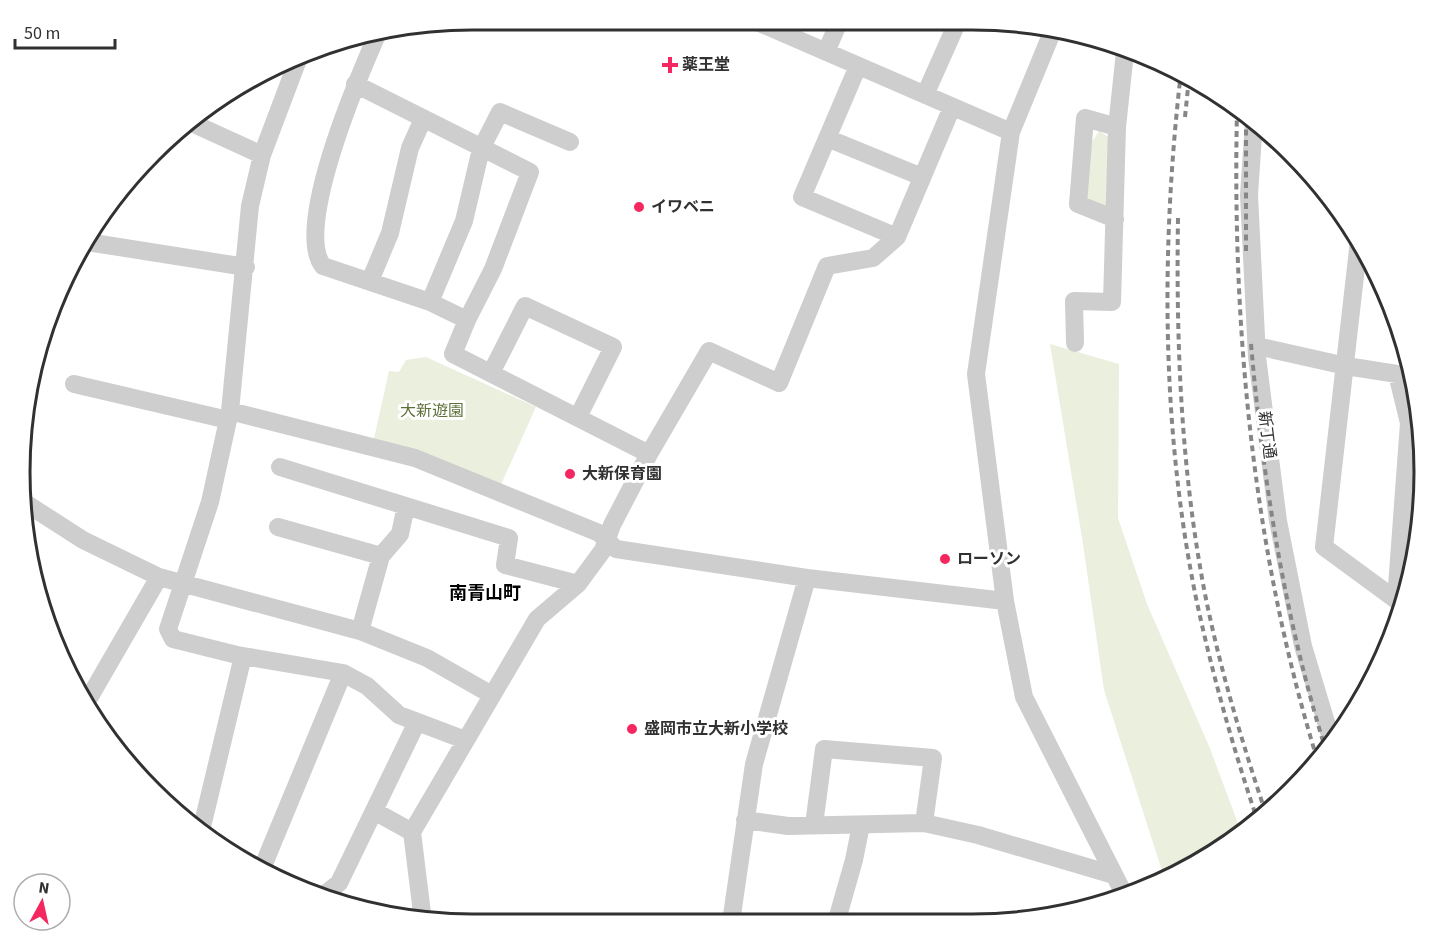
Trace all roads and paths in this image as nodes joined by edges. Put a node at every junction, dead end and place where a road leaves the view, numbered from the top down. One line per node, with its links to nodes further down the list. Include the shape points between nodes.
1 (776, 30): 6 (street)
2 (836, 30): 6 (street)
3 (954, 30): 11 (street)
4 (1050, 37): 17 (street)
5 (374, 41): 10 (street)
6 (826, 52): 8 (street)
7 (1124, 57): 15 (street)
8 (858, 66): 11 (street); 18 (street)
9 (295, 68): 21 (street)
10 (355, 84): 13 (street); 28 (street, via 329,162 316,224 317,257 324,266)
11 (925, 95): 12 (street)
12 (952, 107): 17 (street); 22 (street)
13 (423, 119): 20 (street); 28 (street, via 408,155 390,233)
14 (198, 126): 21 (street)
15 (1117, 127): 23 (street); 23 (street, via 1085,118 1078,204)
16 (1253, 131): 32 (street, 新丁通, via 1248,195)
17 (1011, 132): 51 (street, via 976,374)
18 (827, 138): 22 (street); 24 (street, via 802,197)
19 (570, 142): 20 (street, via 500,112)
20 (481, 149): 29 (street, via 464,221); 30 (street, via 530,172 493,269)
21 (262, 155): 27 (street, via 250,206)
22 (922, 177): 24 (street)
23 (1114, 219): 31 (street, via 1112,302 1074,301)
24 (897, 237): 38 (street, via 873,258 828,266 779,383 709,351)
25 (94, 243): 27 (street)
26 (1357, 256): 33 (street)
27 (246, 267): 36 (street)
28 (370, 281): 29 (street)
29 (430, 302): 30 (street)
30 (467, 320): 34 (street, via 453,354)
31 (1075, 343)
32 (1257, 346): 33 (street); 58 (street, 新丁通, via 1280,532 1302,646)
33 (1346, 366): 46 (street, via 1397,374 1409,423); 50 (street, via 1324,547)
34 (490, 373): 37 (street); 37 (street, via 525,306 613,347)
35 (74, 384): 36 (street)
36 (229, 416): 43 (street, via 415,458); 49 (street, via 210,502)
37 (578, 417): 38 (street)
38 (649, 454): 43 (street)
39 (280, 467): 40 (street)
40 (406, 506): 44 (street, via 400,534); 48 (street, via 509,538 505,565)
41 (32, 507): 45 (street, via 83,540)
42 (278, 527): 44 (street)
43 (608, 540): 47 (street, via 616,549); 48 (street)
44 (381, 556): 52 (street)
45 (159, 577): 49 (street); 56 (street)
46 (1401, 577)
47 (807, 578): 51 (street); 61 (street, via 754,764)
48 (578, 584): 55 (street, via 537,619)
49 (182, 585): 52 (street); 53 (street, via 168,629 173,639)
50 (1395, 599)
51 (1005, 601): 68 (street, via 1024,697)
52 (360, 631): 55 (street, via 427,658)
53 (243, 656): 54 (street); 62 (street)
54 (343, 673): 57 (street, via 367,686 399,715); 67 (street)
55 (492, 695): 59 (street)
56 (91, 696)
57 (417, 722): 59 (street); 60 (street)
58 (1329, 733)
59 (465, 740): 66 (street)
60 (374, 811): 66 (street); 70 (street, via 339,883)
61 (745, 820): 64 (street); 72 (street)
62 (203, 823)
63 (924, 823): 64 (street, via 933,758 824,749); 65 (street); 68 (street)
64 (814, 825): 65 (street)
65 (861, 825): 73 (street)
66 (412, 832): 71 (street)
67 (265, 862)
68 (1114, 875): 69 (street)
69 (1121, 888)
70 (329, 891)
71 (419, 911)
72 (732, 914)
73 (839, 914)

